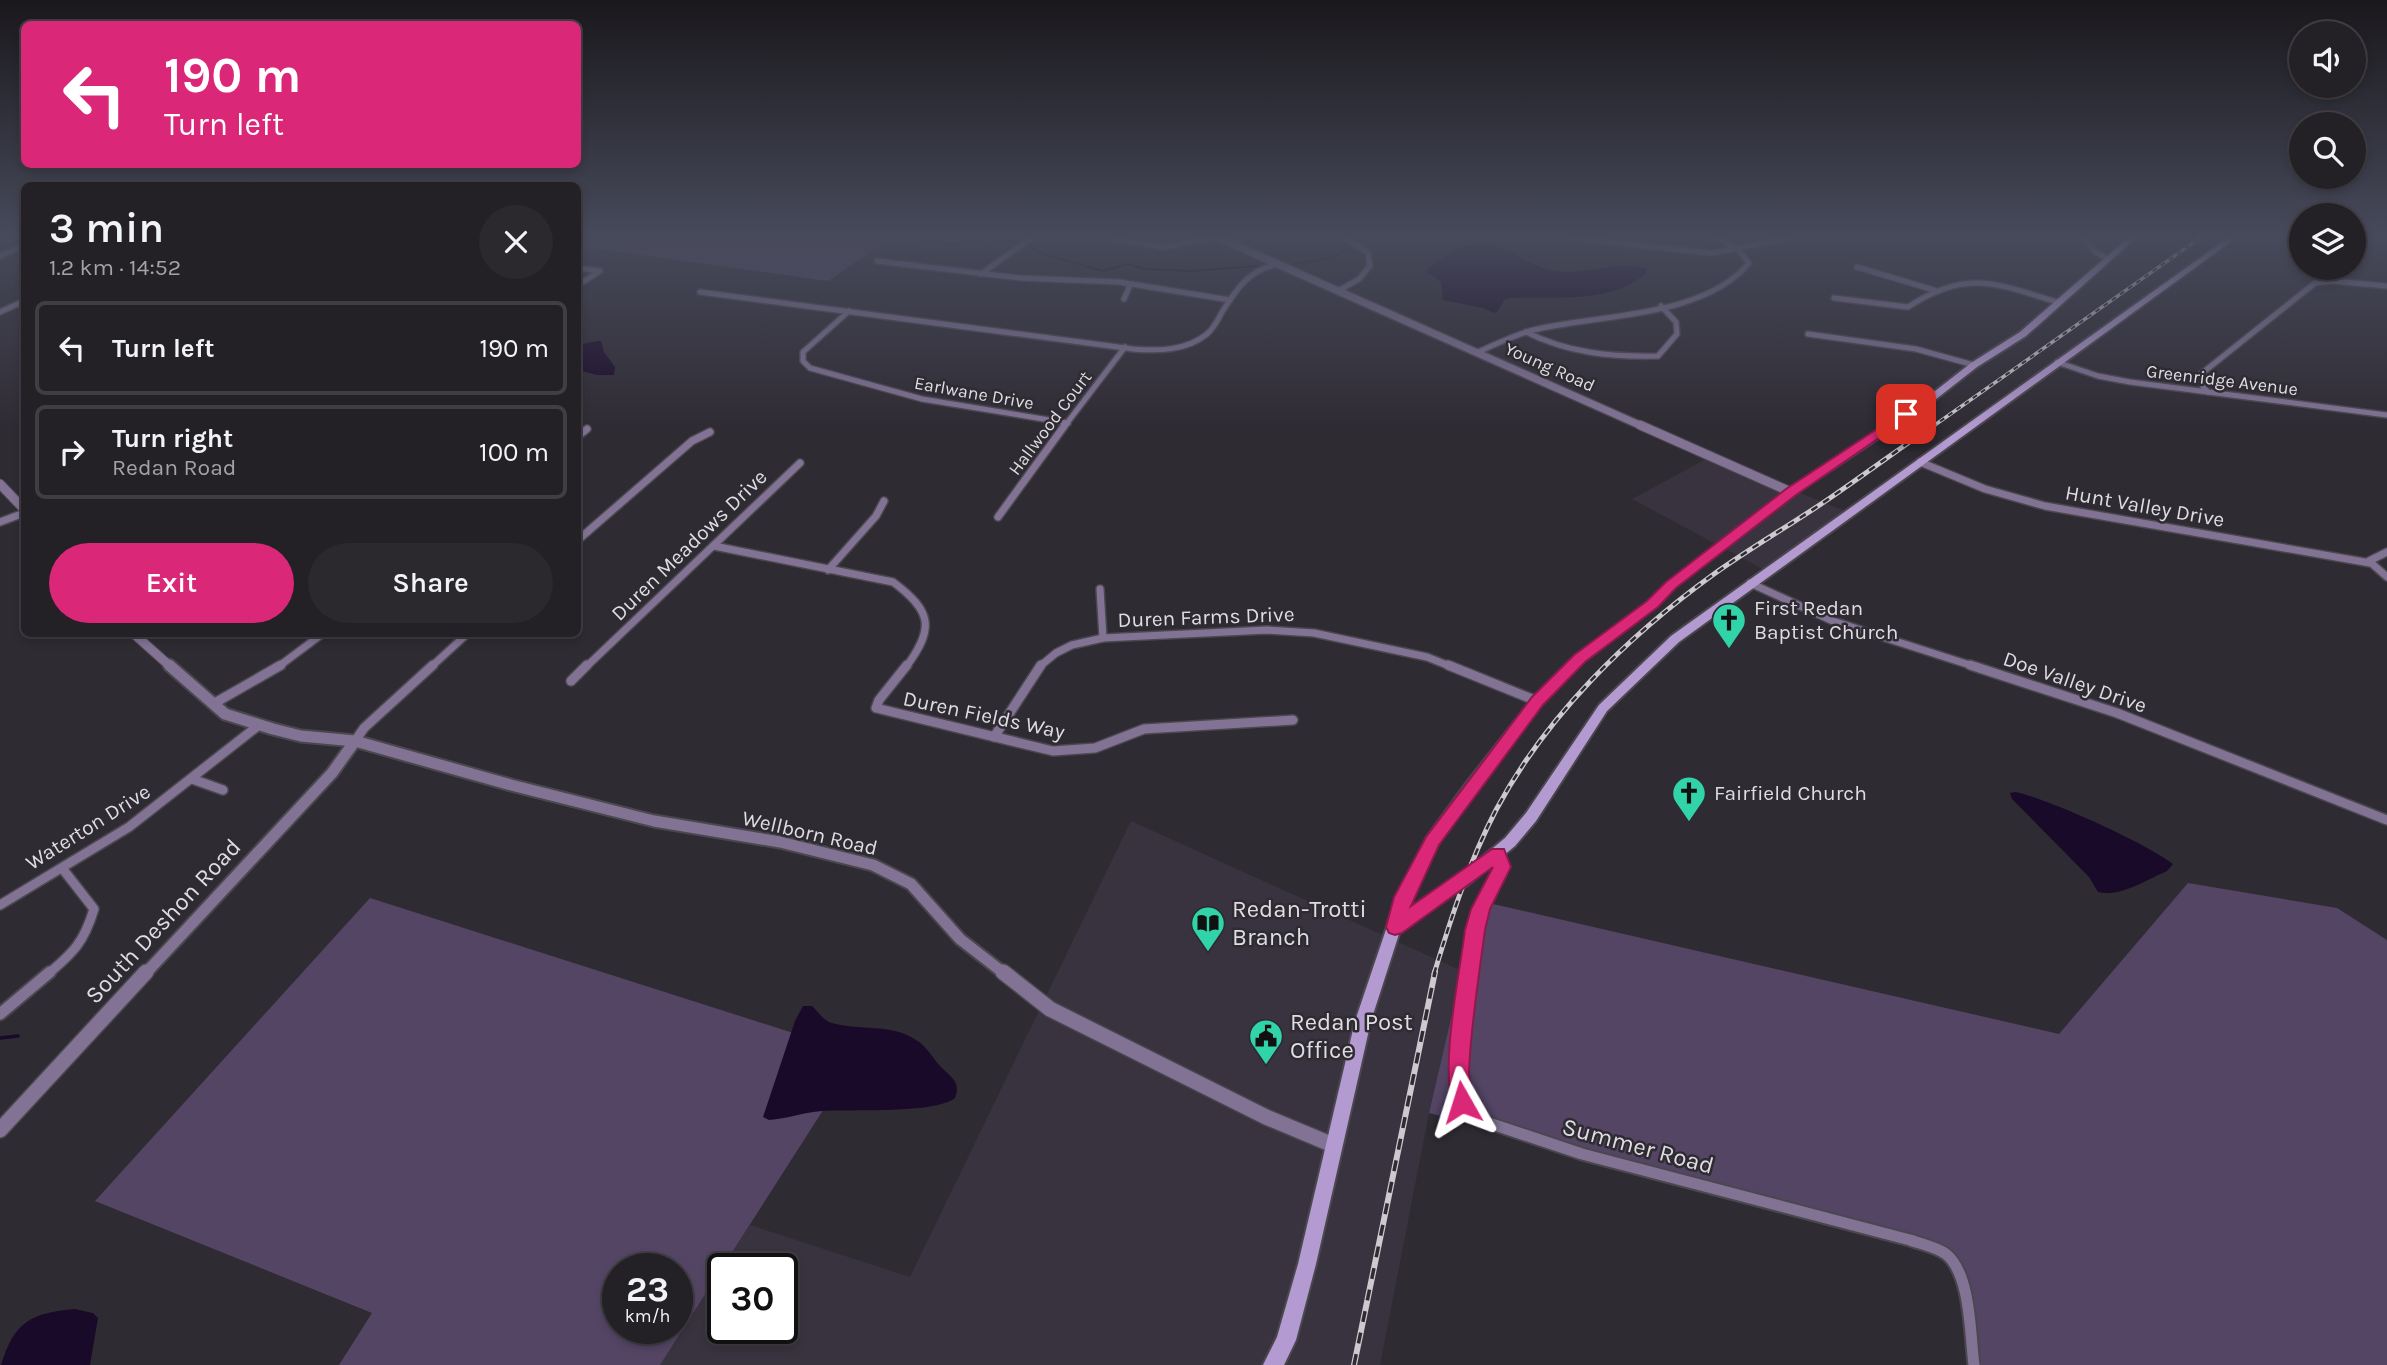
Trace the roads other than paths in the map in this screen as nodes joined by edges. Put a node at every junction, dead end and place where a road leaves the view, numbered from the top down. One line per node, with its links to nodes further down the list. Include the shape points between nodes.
1 (21, 302): 12 (street)
2 (772, 302): 13 (street)
3 (1229, 302): 16 (street, via 1211,331 1196,341 1161,349)
4 (1363, 302): 17 (street, Young Road)
5 (1681, 302): 11 (street)
6 (1861, 302): 7 (street, via 1900,307)
7 (1917, 302)
8 (2057, 302): 19 (main road, via 2023,334)
9 (2141, 302): 18 (main road)
10 (2291, 302): 20 (street, via 2201,374)
11 (1661, 306): 14 (street); 14 (street, via 1676,322 1677,334 1658,356 1562,348)
12 (0, 312)
13 (849, 312): 16 (street); 22 (street, Earlwane Drive, via 802,357 810,368 922,399)
14 (1526, 332): 17 (street)
15 (1808, 334): 19 (street, via 1916,349)
16 (1125, 347): 22 (street, Hallwood Court)
17 (1478, 352): 29 (street, Young Road)
18 (2057, 362): 20 (street, Greenridge Avenue, via 2098,376); 26 (main road)
19 (1974, 365): 29 (main road)
20 (2208, 392): 21 (street, Greenridge Avenue)
21 (2387, 415)
22 (1068, 423): 33 (street, Hallwood Court)
23 (587, 429): 25 (street)
24 (710, 432): 35 (street, via 692,441)
25 (581, 434)
26 (1920, 462): 38 (street, Hunt Valley Drive, via 1985,489 2045,506); 41 (main road)
27 (800, 463): 36 (street, Duren Meadows Drive)
28 (0, 484): 31 (street)
29 (1791, 492): 48 (main road, via 1579,659)
30 (884, 501): 39 (street)
31 (21, 508)
32 (21, 512): 34 (street)
33 (998, 517)
34 (0, 523)
35 (581, 537)
36 (714, 546): 39 (street, Duren Fields Way); 47 (street, Duren Meadows Drive)
37 (2387, 552): 38 (street)
38 (2370, 564): 40 (street, Hunt Valley Drive)
39 (828, 570): 52 (street, Duren Fields Way, via 893,582 909,592 926,617 925,642 876,708)
40 (2387, 577)
41 (1750, 583): 56 (street, Doe Valley Drive, via 1833,621 2097,706); 57 (main road, via 1654,657 1602,708 1531,817)
42 (1100, 589): 46 (street)
43 (137, 637): 49 (street, Wellborn Road)
44 (318, 637): 49 (street, via 272,672)
45 (464, 637): 53 (street)
46 (1103, 638): 48 (street, Duren Farms Drive, via 1267,630 1314,633 1427,657); 52 (street, Duren Farms Drive, via 1072,645 1040,666)
47 (571, 681)
48 (1538, 701): 60 (main road, via 1432,841 1404,897)
49 (213, 704): 51 (street, Wellborn Road, via 226,714)
50 (1293, 720): 52 (street, Duren Fields Way, via 1144,729 1077,751 1053,751)
51 (259, 725): 53 (street, Wellborn Road, via 301,736); 54 (street, Waterton Drive)
52 (994, 737)
53 (355, 741): 62 (street, South Deshon Road, via 347,759); 63 (street, Wellborn Road, via 654,821 780,842 873,865 911,884 960,939 1050,1009 1266,1117)
54 (192, 779): 55 (street); 58 (street, Waterton Drive, via 129,827)
55 (223, 790)
56 (2387, 820)
57 (1498, 854): 60 (main road); 65 (street, Summer Road, via 1502,867 1480,909 1475,930 1459,1061 1462,1102 1477,1119 1582,1154 1938,1251 1953,1261 1962,1279)
58 (62, 867): 59 (street, Waterton Drive); 61 (street, via 94,909 86,935 75,951)
59 (0, 905)
60 (1395, 927): 63 (main road, via 1363,1021)
61 (0, 1014)
62 (0, 1130)
63 (1333, 1145): 64 (main road, via 1307,1264 1286,1340)
64 (1273, 1365)
65 (1974, 1365)

